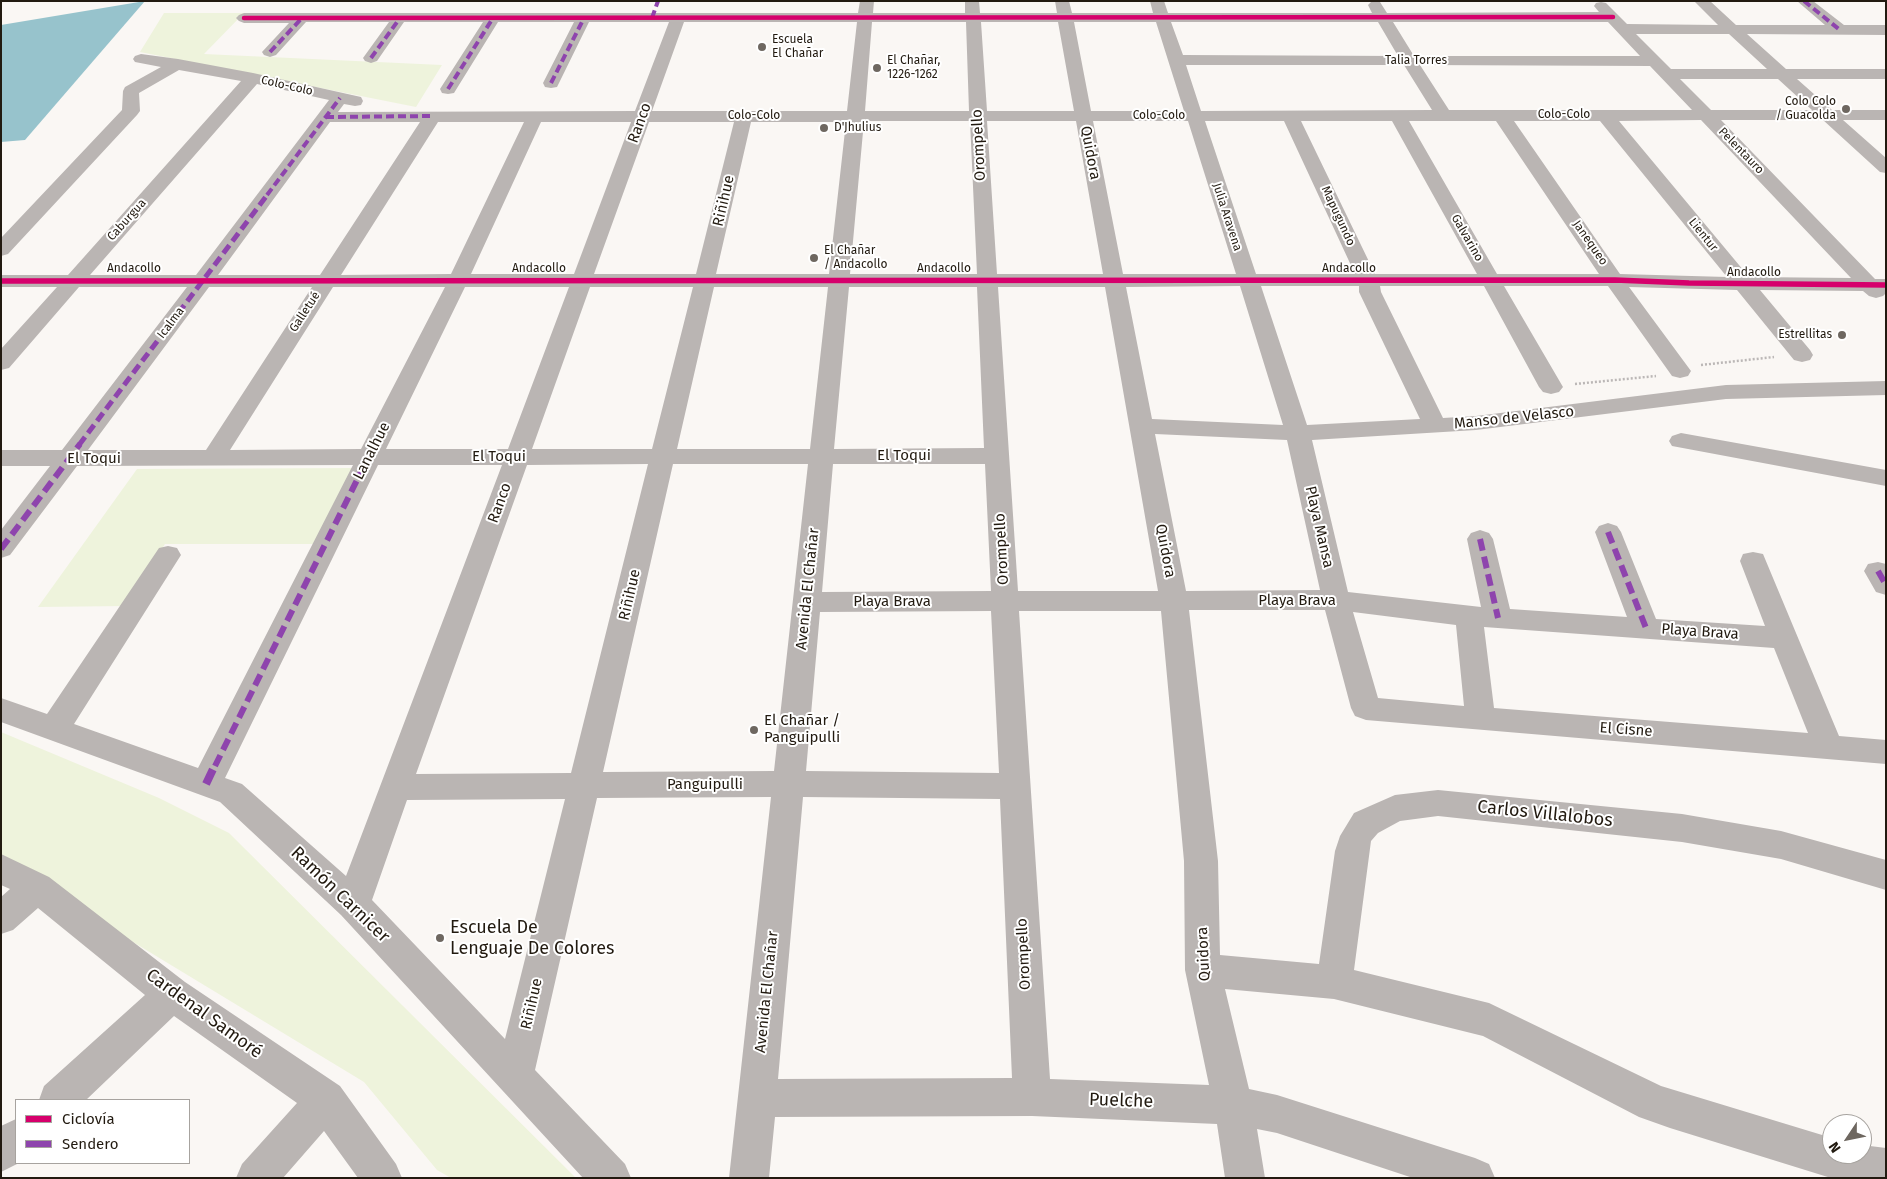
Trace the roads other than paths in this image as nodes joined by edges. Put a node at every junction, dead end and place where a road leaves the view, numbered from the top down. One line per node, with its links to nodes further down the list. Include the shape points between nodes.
1 (658, 1): 17 (street)
2 (758, 1): 19 (street)
3 (1373, 1): 11 (street)
4 (1596, 1): 20 (street, Pelentauro)
5 (1701, 1): 21 (street)
6 (1804, 1): 22 (street)
7 (867, 9): 8 (street); 19 (street); 48 (street, Avenida El Chañar)
8 (972, 9): 9 (street); 49 (street, Orompello)
9 (1063, 9): 10 (street); 50 (street, Quidora)
10 (1159, 9): 11 (street); 27 (street, Julia Aravena)
11 (1383, 17): 20 (street); 28 (street)
12 (244, 18): 13 (street)
13 (302, 18): 14 (street); 24 (street)
14 (400, 18): 15 (street); 25 (street)
15 (493, 18): 16 (street); 36 (street)
16 (584, 18): 17 (street); 35 (street)
17 (652, 18): 18 (street)
18 (678, 18): 19 (street); 46 (street, Ranco)
19 (753, 18)
20 (1619, 23): 21 (street); 29 (street, Pelentauro)
21 (1731, 29): 22 (street); 32 (street)
22 (1840, 30): 23 (street)
23 (1886, 30)
24 (270, 52)
25 (371, 58)
26 (141, 59): 30 (street, Colo-Colo)
27 (1176, 60): 28 (street, Talia Torres); 51 (street, Julia Aravena)
28 (1410, 60): 29 (street, Talia Torres); 52 (street)
29 (1655, 61): 31 (street, Pelentauro)
30 (178, 64): 34 (street, Colo-Colo); 56 (street, via 131,91 131,112)
31 (1668, 74): 32 (street); 41 (street, Pelentauro)
32 (1780, 74): 33 (street); 42 (street)
33 (1886, 74)
34 (254, 78): 37 (street, Colo-Colo); 69 (street, Caburgua)
35 (551, 84)
36 (448, 90)
37 (340, 98): 44 (street, Colo-Colo); 54 (street, Icalma)
38 (1290, 115): 39 (street, Colo-Colo); 51 (street, Colo-Colo); 66 (street, Mapugundo)
39 (1397, 115): 52 (street, Colo-Colo); 67 (street, Galvarino)
40 (1605, 115): 41 (street, Colo-Colo); 53 (street, Colo-Colo); 58 (street, Lientur)
41 (1707, 115): 42 (street, Colo-Colo); 59 (street, Pelentauro)
42 (1825, 115): 43 (street, Colo-Colo); 55 (street)
43 (1886, 115)
44 (433, 116): 45 (street, Colo-Colo); 54 (street, Colo-Colo); 71 (street, Galletué)
45 (535, 116): 46 (street, Colo-Colo); 72 (street, Lanalhue)
46 (642, 116): 47 (street, Colo-Colo); 60 (street, Ranco)
47 (744, 116): 48 (street, Colo-Colo); 61 (street, Riñihue)
48 (856, 116): 49 (street, Colo-Colo); 62 (street, Avenida El Chañar)
49 (978, 116): 50 (street, Colo-Colo); 63 (street, Orompello)
50 (1083, 116): 51 (street, Colo-Colo); 64 (street, Quidora)
51 (1194, 116): 65 (street, Julia Aravena)
52 (1443, 116): 53 (street, Colo-Colo)
53 (1500, 116): 68 (street, Janequeo)
54 (326, 117): 70 (street, Icalma)
55 (1886, 168)
56 (1, 250)
57 (1, 281): 69 (street, Andacollo)
58 (1743, 284): 59 (street, Andacollo); 68 (street, Andacollo, via 1689,284 1652,291); 75 (street, Lientur)
59 (1877, 284): 74 (street, Pelentauro)
60 (579, 286): 61 (street, Andacollo); 72 (street, Andacollo); 86 (street, Ranco)
61 (704, 286): 62 (street, Andacollo); 87 (street, Riñihue)
62 (839, 286): 63 (street, Andacollo); 84 (street, Avenida El Chañar)
63 (987, 286): 64 (street, Andacollo); 85 (street, Orompello)
64 (1115, 286): 65 (street, Andacollo); 80 (street, Quidora)
65 (1250, 286): 66 (street, Andacollo); 82 (street, Julia Aravena)
66 (1369, 286): 67 (street, Andacollo); 81 (street, Mapugundo)
67 (1495, 286): 68 (street, Andacollo); 78 (street, Galvarino)
68 (1619, 286): 77 (street, Janequeo)
69 (68, 287): 70 (street, Andacollo); 73 (street, Andacollo); 76 (street, Caburgua)
70 (198, 287): 71 (street, Andacollo); 91 (street, Icalma)
71 (322, 287): 72 (street, Andacollo); 89 (street, Galletué)
72 (455, 287): 90 (street, Lanalhue)
73 (1, 293)
74 (1886, 302)
75 (1802, 355)
76 (1, 363)
77 (1680, 370)
78 (1551, 387)
79 (1886, 388): 81 (street, Manso de Velasco, via 1726,392 1476,424)
80 (1141, 426): 82 (street, Manso de Velasco); 101 (street, Quidora)
81 (1435, 426): 82 (street, Manso de Velasco)
82 (1298, 433): 98 (street, Playa Mansa)
83 (1681, 441): 92 (street)
84 (821, 456): 85 (street, El Toqui); 87 (street, El Toqui); 99 (street, Avenida El Chañar)
85 (997, 456): 100 (street, Orompello)
86 (517, 457): 87 (street, El Toqui); 90 (street, El Toqui); 116 (street, Ranco)
87 (663, 457): 114 (street, Riñihue)
88 (1, 458): 91 (street, El Toqui)
89 (212, 458): 90 (street, El Toqui); 91 (street, El Toqui)
90 (368, 458): 112 (street, Lanalhue)
91 (69, 459): 95 (street, Icalma)
92 (1886, 478)
93 (1608, 532): 104 (street)
94 (1480, 539): 103 (street)
95 (1, 549)
96 (168, 555): 109 (street)
97 (1753, 561): 105 (street)
98 (1336, 600): 101 (street, Playa Brava); 102 (street, Playa Brava); 106 (street, Playa Mansa)
99 (807, 602): 100 (street, Playa Brava); 113 (street, Avenida El Chañar)
100 (1005, 602): 101 (street, Playa Brava); 115 (street, Orompello)
101 (1174, 602): 123 (street, Quidora, via 1201,861)
102 (1469, 616): 103 (street, Playa Brava); 108 (street)
103 (1498, 618): 104 (street, Playa Brava)
104 (1646, 628): 105 (street, Playa Brava)
105 (1785, 638): 110 (street)
106 (1366, 708): 108 (street, El Cisne)
107 (1, 710): 109 (street, Ramón Carnicer)
108 (1480, 719): 110 (street, El Cisne)
109 (54, 729): 112 (street, Ramón Carnicer)
110 (1828, 746): 111 (street, El Cisne)
111 (1886, 752)
112 (206, 784): 121 (street, Ramón Carnicer, via 231,794)
113 (788, 784): 114 (street, Panguipulli); 115 (street, Panguipulli); 128 (street, Avenida El Chañar)
114 (584, 786): 116 (street, Panguipulli); 126 (street, Riñihue)
115 (1015, 786): 127 (street, Orompello)
116 (396, 787): 121 (street, Ranco)
117 (1, 868): 120 (street, Cardenal Samoré)
118 (1886, 875): 124 (street, Carlos Villalobos, via 1781,845 1682,828 1438,803 1395,808 1366,823 1356,836)
119 (1, 885): 120 (street)
120 (37, 887): 122 (street); 125 (street, Cardenal Samoré)
121 (353, 904): 126 (street, Ramón Carnicer)
122 (1, 918)
123 (1203, 970): 124 (street); 131 (street, Quidora)
124 (1334, 982): 134 (street, via 1489,1020 1653,1103 1851,1164)
125 (172, 994): 129 (street); 130 (street, Cardenal Samoré)
126 (515, 1074): 138 (street, Ramón Carnicer)
127 (1032, 1097): 128 (street, Puelche); 131 (street, Puelche)
128 (757, 1098): 139 (street, Avenida El Chañar)
129 (59, 1099)
130 (326, 1100): 136 (street); 137 (street, Cardenal Samoré)
131 (1233, 1105): 135 (street, Puelche, via 1277,1114); 140 (street, Quidora)
132 (15, 1139): 133 (street)
133 (1, 1152)
134 (1886, 1168)
135 (1427, 1170): 141 (street, Puelche)
136 (256, 1178)
137 (382, 1178)
138 (611, 1178)
139 (749, 1178)
140 (1245, 1178)
141 (1475, 1178)

